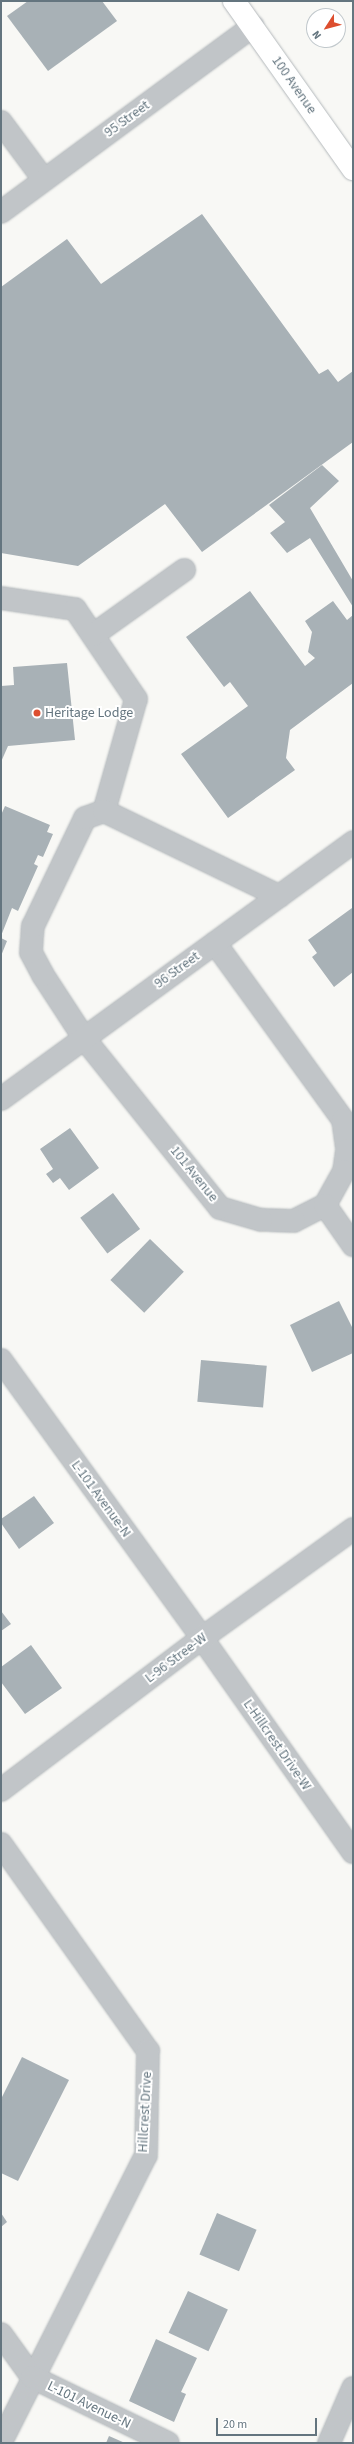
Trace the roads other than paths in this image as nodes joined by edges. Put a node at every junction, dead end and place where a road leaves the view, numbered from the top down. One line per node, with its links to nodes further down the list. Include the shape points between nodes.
1 (234, 1): 2 (main road, 100 Avenue)
2 (252, 26): 4 (main road, 100 Avenue); 5 (street, 95 Street)
3 (1, 122): 5 (street)
4 (353, 169)
5 (44, 180): 6 (street, 95 Street)
6 (1, 212)
7 (184, 570): 9 (street)
8 (1, 598): 9 (street, via 75,609)
9 (93, 635): 10 (street, via 136,699)
10 (104, 811): 12 (street); 14 (street, 101 Avenue, via 86,818 33,926 31,952)
11 (353, 842): 12 (street, 96 Street)
12 (279, 896): 13 (street, 96 Street)
13 (215, 943): 14 (street, 96 Street); 16 (street, via 343,1120 348,1150 344,1170)
14 (84, 1038): 15 (street, 96 Street); 16 (street, 101 Avenue, via 220,1208 260,1220 294,1221)
15 (1, 1099)
16 (325, 1205): 17 (street)
17 (353, 1245)
18 (1, 1360): 20 (street, L-101 Avenue-N)
19 (353, 1529): 20 (street, L-96 Stree-W)
20 (202, 1638): 21 (street, L-96 Stree-W); 23 (street, L-Hillcrest Drive-W)
21 (1, 1790)
22 (1, 1844): 25 (street, Hillcrest Drive, via 148,2051 146,2155)
23 (353, 1852)
24 (1, 2334): 25 (street)
25 (32, 2377): 27 (street, Hillcrest Drive); 28 (street, L-101 Avenue-N)
26 (353, 2388): 29 (street)
27 (1, 2442)
28 (168, 2443)
29 (328, 2443)

